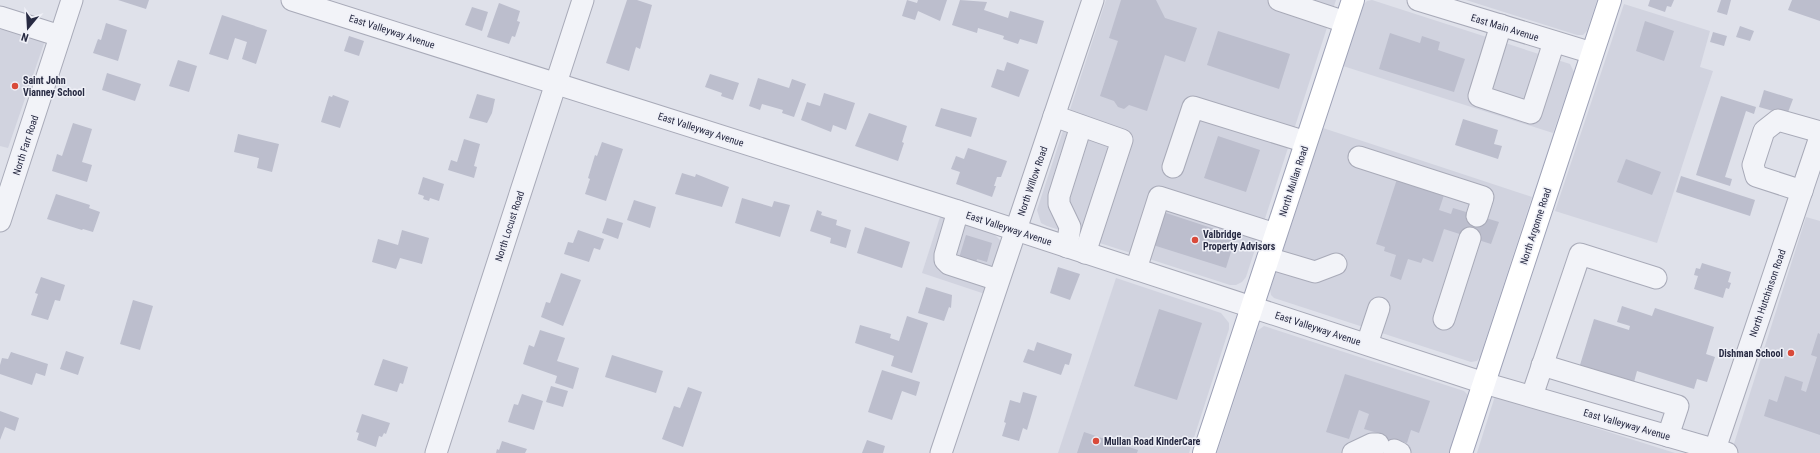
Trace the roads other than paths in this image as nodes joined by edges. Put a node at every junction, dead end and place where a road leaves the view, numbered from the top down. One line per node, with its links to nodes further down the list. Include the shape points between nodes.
1 (72, 0): 12 (street, North Farr Road)
2 (292, 0): 15 (street, East Valleyway Avenue)
3 (583, 0): 15 (street, North Locust Road)
4 (1279, 0): 10 (street)
5 (1353, 0): 10 (main road, North Mullan Road)
6 (1418, 0): 11 (street, East Main Avenue)
7 (1610, 0): 14 (main road, North Argonne Road)
8 (1089, 1): 16 (street, North Willow Road)
9 (0, 17): 12 (street)
10 (1345, 22): 20 (main road, North Mullan Road)
11 (1501, 25): 13 (street, East Main Avenue); 13 (street, via 1479,96 1531,114)
12 (60, 36): 26 (street, North Farr Road)
13 (1554, 42): 14 (street, East Main Avenue)
14 (1592, 53): 41 (main road, North Argonne Road)
15 (555, 83): 24 (street, East Valleyway Avenue); 46 (street, North Locust Road)
16 (1054, 116): 17 (street); 27 (street, North Willow Road)
17 (1082, 126): 30 (street, via 1059,196 1059,204 1070,227); 30 (street, via 1122,140)
18 (1820, 132): 23 (street, via 1778,120 1764,131 1753,165 1756,176)
19 (1820, 137): 23 (street, North Hutchinson Road)
20 (1306, 142): 22 (street, via 1193,107); 28 (main road, North Mullan Road)
21 (1359, 157): 25 (street, via 1483,197)
22 (1173, 167)
23 (1802, 191): 45 (street, North Hutchinson Road)
24 (958, 211): 27 (street, East Valleyway Avenue); 35 (street, via 945,260 949,264)
25 (1477, 216)
26 (0, 221)
27 (1016, 230): 30 (street, East Valleyway Avenue); 35 (street, North Willow Road)
28 (1275, 234): 31 (main road, North Mullan Road); 33 (street, via 1159,197)
29 (1470, 238): 38 (street)
30 (1076, 250): 33 (street, East Valleyway Avenue)
31 (1268, 258): 32 (street, via 1315,272); 36 (main road, North Mullan Road)
32 (1336, 264)
33 (1136, 269): 36 (street, East Valleyway Avenue)
34 (1656, 278): 40 (street, via 1580,254)
35 (998, 280): 47 (street, North Willow Road)
36 (1252, 306): 39 (street, East Valleyway Avenue); 48 (main road, North Mullan Road)
37 (1379, 308): 39 (street)
38 (1444, 319)
39 (1367, 344): 41 (street, East Valleyway Avenue)
40 (1542, 365): 42 (street); 43 (street, via 1678,406)
41 (1484, 382): 42 (street, East Valleyway Avenue); 50 (main road, North Argonne Road)
42 (1532, 396): 43 (street, East Valleyway Avenue)
43 (1668, 436): 45 (street, East Valleyway Avenue)
44 (1391, 449): 49 (street, via 1372,444)
45 (1721, 451)
46 (436, 453)
47 (941, 453)
48 (1204, 453)
49 (1353, 453)
50 (1461, 453)

